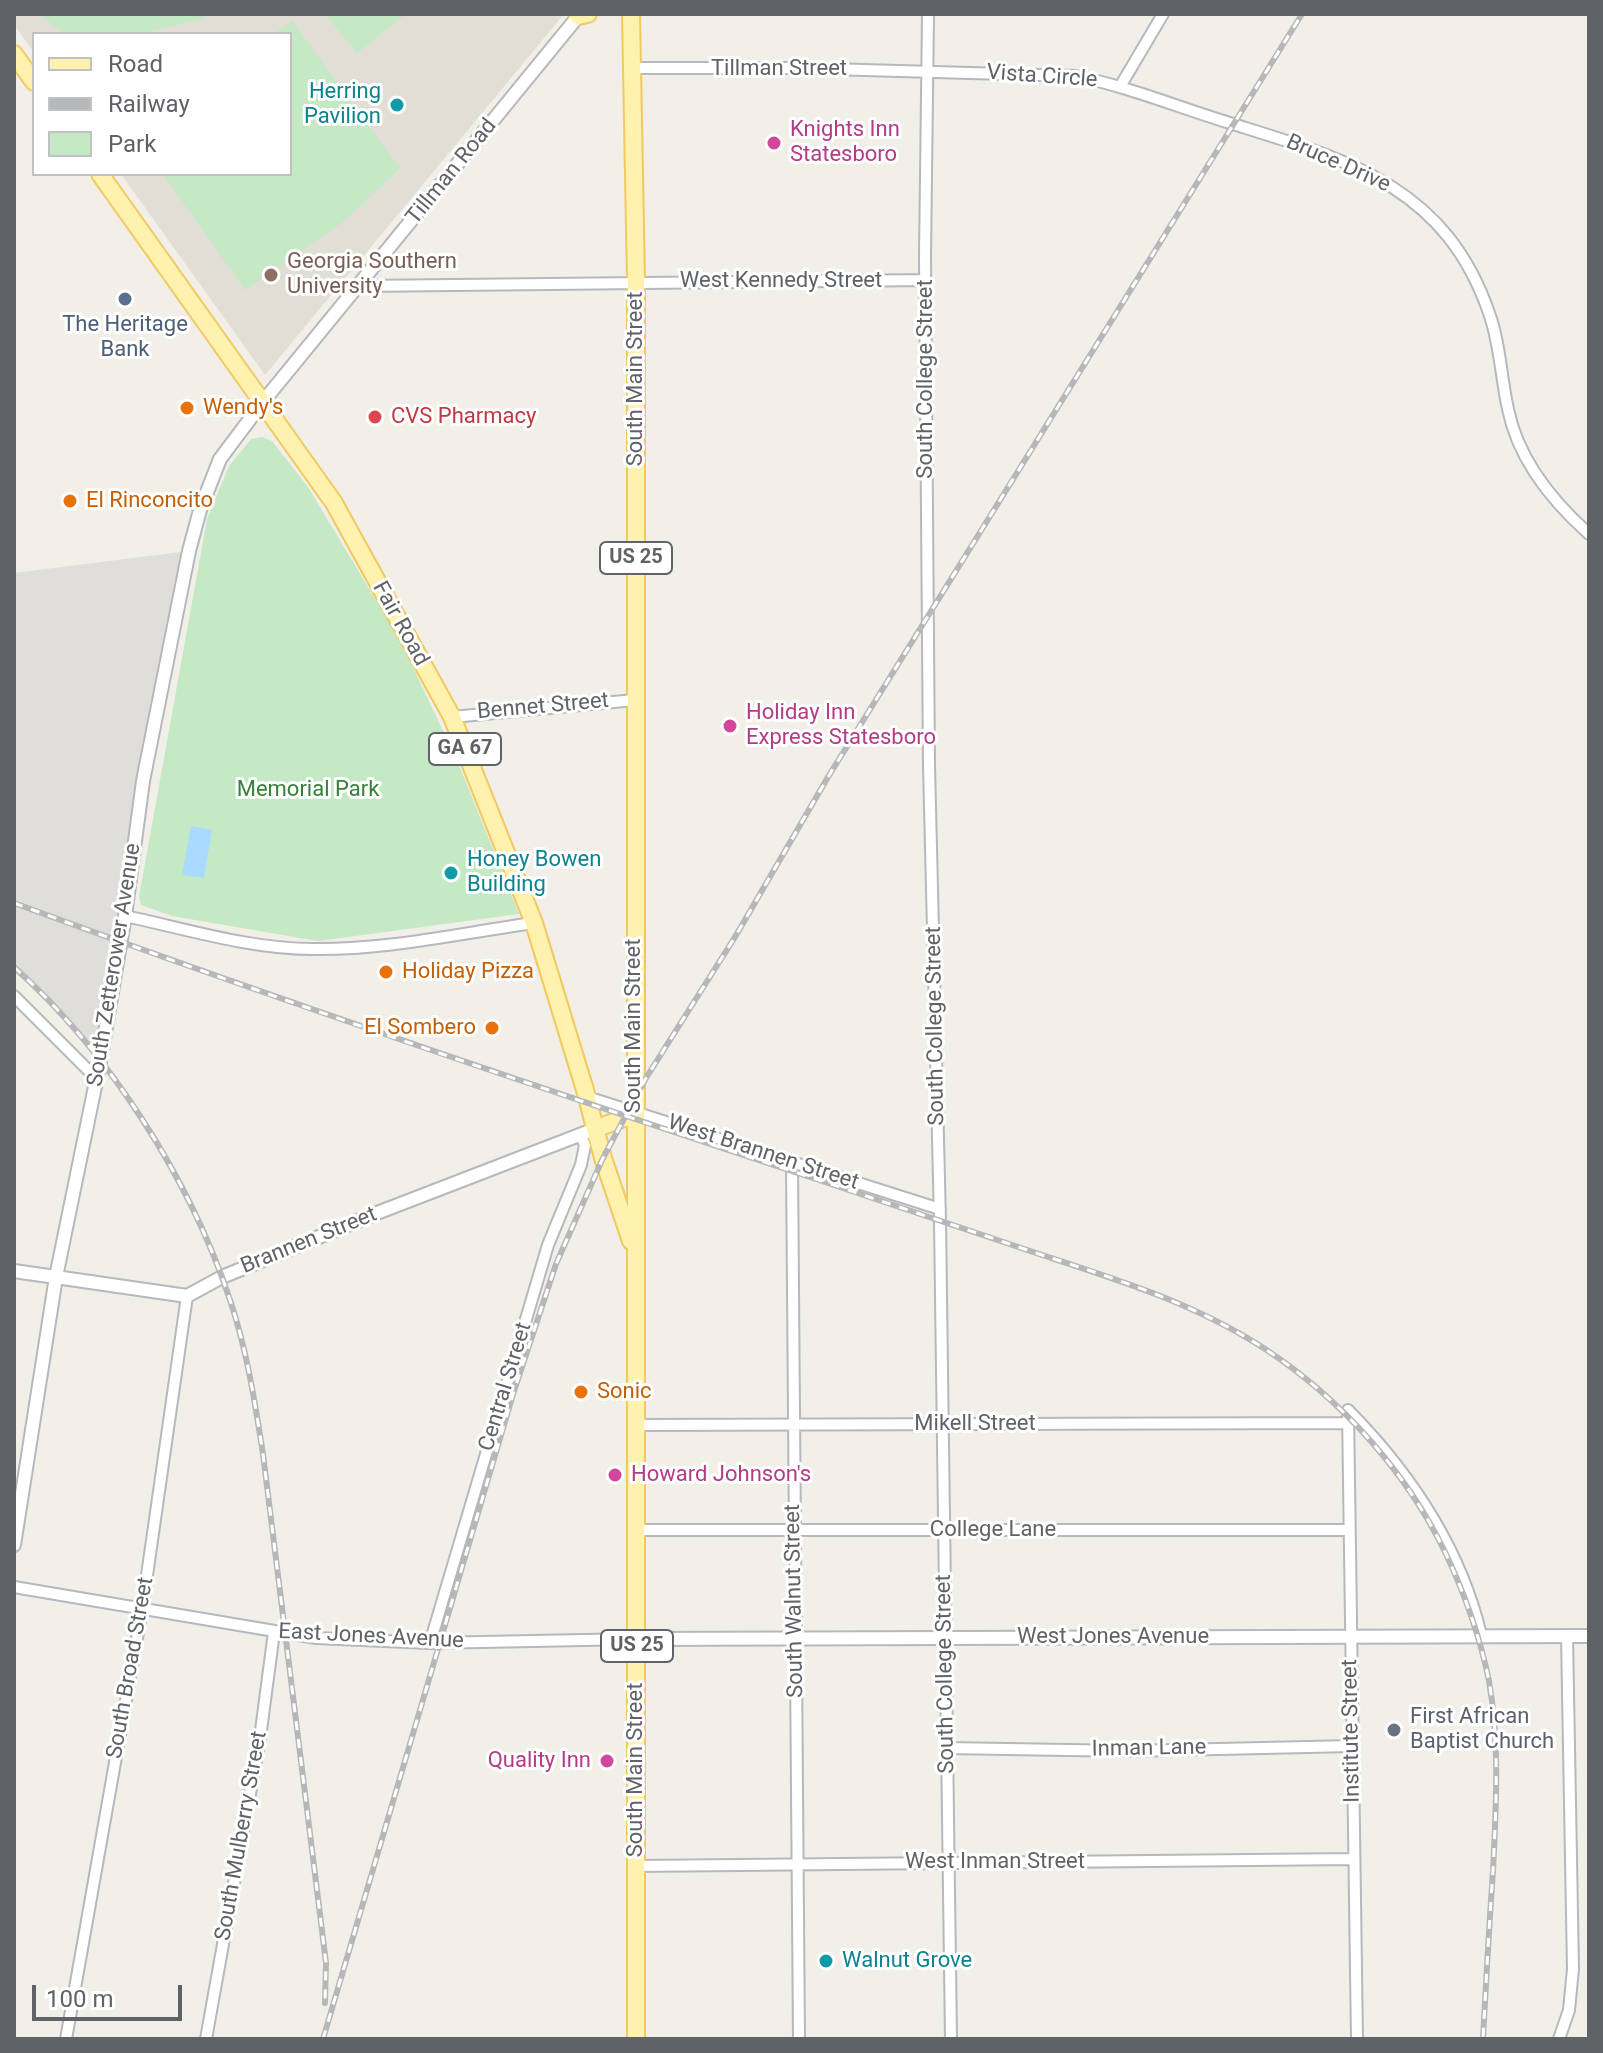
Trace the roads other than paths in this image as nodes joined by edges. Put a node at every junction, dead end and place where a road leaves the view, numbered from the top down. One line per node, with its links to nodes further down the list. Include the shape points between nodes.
1 (928, 14): 7 (street, South College Street)
2 (1163, 14): 9 (street, Vista Circle)
3 (582, 15): 13 (street, Tillman Road)
4 (628, 15): 6 (main road, South Main Street / US 25)
5 (14, 54): 8 (main road)
6 (632, 68): 7 (street, Tillman Street); 12 (main road, South Main Street / US 25)
7 (927, 71): 9 (street, Vista Circle, via 1076,76); 11 (street, South College Street)
8 (32, 79)
9 (1121, 85): 15 (street, Bruce Drive, via 1313,148 1384,180 1414,202 1445,233 1490,314 1508,412 1535,473)
10 (101, 176): 14 (main road, Fair Road / GA 67)
11 (926, 280): 12 (street, West Kennedy Street); 26 (street, South College Street, via 929,752)
12 (636, 282): 13 (street, West Kennedy Street); 16 (main road, South Main Street / US 25)
13 (360, 286): 14 (street, Tillman Road)
14 (262, 403): 17 (main road, Fair Road / GA 67, via 334,503); 18 (street, South Zetterower Avenue, via 220,459 191,541 143,781)
15 (1589, 534)
16 (635, 700): 17 (street, Bennet Street); 23 (main road, South Main Street / US 25)
17 (452, 717): 19 (main road, Fair Road / GA 67)
18 (125, 916): 19 (street, via 239,941 311,949 358,948); 21 (street, South Zetterower Avenue)
19 (534, 923): 22 (main road, Fair Road / GA 67)
20 (14, 996): 21 (street)
21 (97, 1079): 29 (street, South Zetterower Avenue)
22 (587, 1097): 23 (street, West Brannen Street); 24 (main road, Fair Road / GA 67)
23 (635, 1115): 24 (main road); 25 (street, West Brannen Street); 27 (main road, South Main Street / US 25)
24 (588, 1131): 27 (main road, GA 67); 30 (street, Brannen Street, via 236,1271); 50 (street, Central Street, via 581,1165 548,1245)
25 (792, 1163): 26 (street, West Brannen Street); 34 (street, South Walnut Street)
26 (940, 1209): 32 (street, South College Street)
27 (635, 1254): 33 (main road, South Main Street / US 25)
28 (14, 1271): 29 (street)
29 (56, 1277): 30 (street); 39 (street, South Zetterower Avenue)
30 (187, 1296): 41 (street, South Broad Street)
31 (1348, 1423): 32 (street, Mikell Street); 38 (street, Institute Street); 43 (street, Institute Street, via 1348,1410 1429,1508 1468,1589)
32 (943, 1424): 34 (street, Mikell Street); 37 (street, South College Street)
33 (636, 1425): 34 (street, Mikell Street); 35 (main road, South Main Street / US 25)
34 (794, 1425): 36 (street, South Walnut Street)
35 (638, 1530): 36 (street, College Lane); 49 (main road, South Main Street / US 25)
36 (794, 1530): 37 (street, College Lane); 46 (street, South Walnut Street)
37 (944, 1530): 38 (street, College Lane); 47 (street, South College Street)
38 (1348, 1530): 48 (street, Institute Street)
39 (14, 1545)
40 (14, 1587): 41 (street, East Jones Avenue)
41 (142, 1610): 42 (street, East Jones Avenue); 57 (street, South Broad Street)
42 (274, 1632): 50 (street, East Jones Avenue); 58 (street, South Mulberry Street)
43 (1481, 1635): 44 (street, West Jones Avenue); 48 (street, West Jones Avenue)
44 (1567, 1636): 45 (street, West Jones Avenue); 63 (street, via 1573,1969 1569,2010)
45 (1589, 1636)
46 (796, 1637): 47 (street, West Jones Avenue); 49 (street, West Jones Avenue); 55 (street, South Walnut Street)
47 (946, 1637): 48 (street, West Jones Avenue); 52 (street, South College Street)
48 (1351, 1637): 51 (street, Institute Street)
49 (636, 1639): 50 (street, East Jones Avenue); 56 (main road, South Main Street / US 25)
50 (430, 1643)
51 (1352, 1746): 52 (street, Inman Lane); 53 (street, Institute Street)
52 (946, 1748): 54 (street, South College Street)
53 (1354, 1859): 54 (street, West Inman Street); 62 (street, Institute Street)
54 (949, 1862): 55 (street, West Inman Street); 61 (street, South College Street)
55 (797, 1863): 56 (street, West Inman Street); 60 (street, South Walnut Street)
56 (636, 1866): 59 (main road, South Main Street / US 25)
57 (66, 2039)
58 (206, 2039)
59 (636, 2039)
60 (799, 2039)
61 (951, 2039)
62 (1357, 2039)
63 (1559, 2039)

